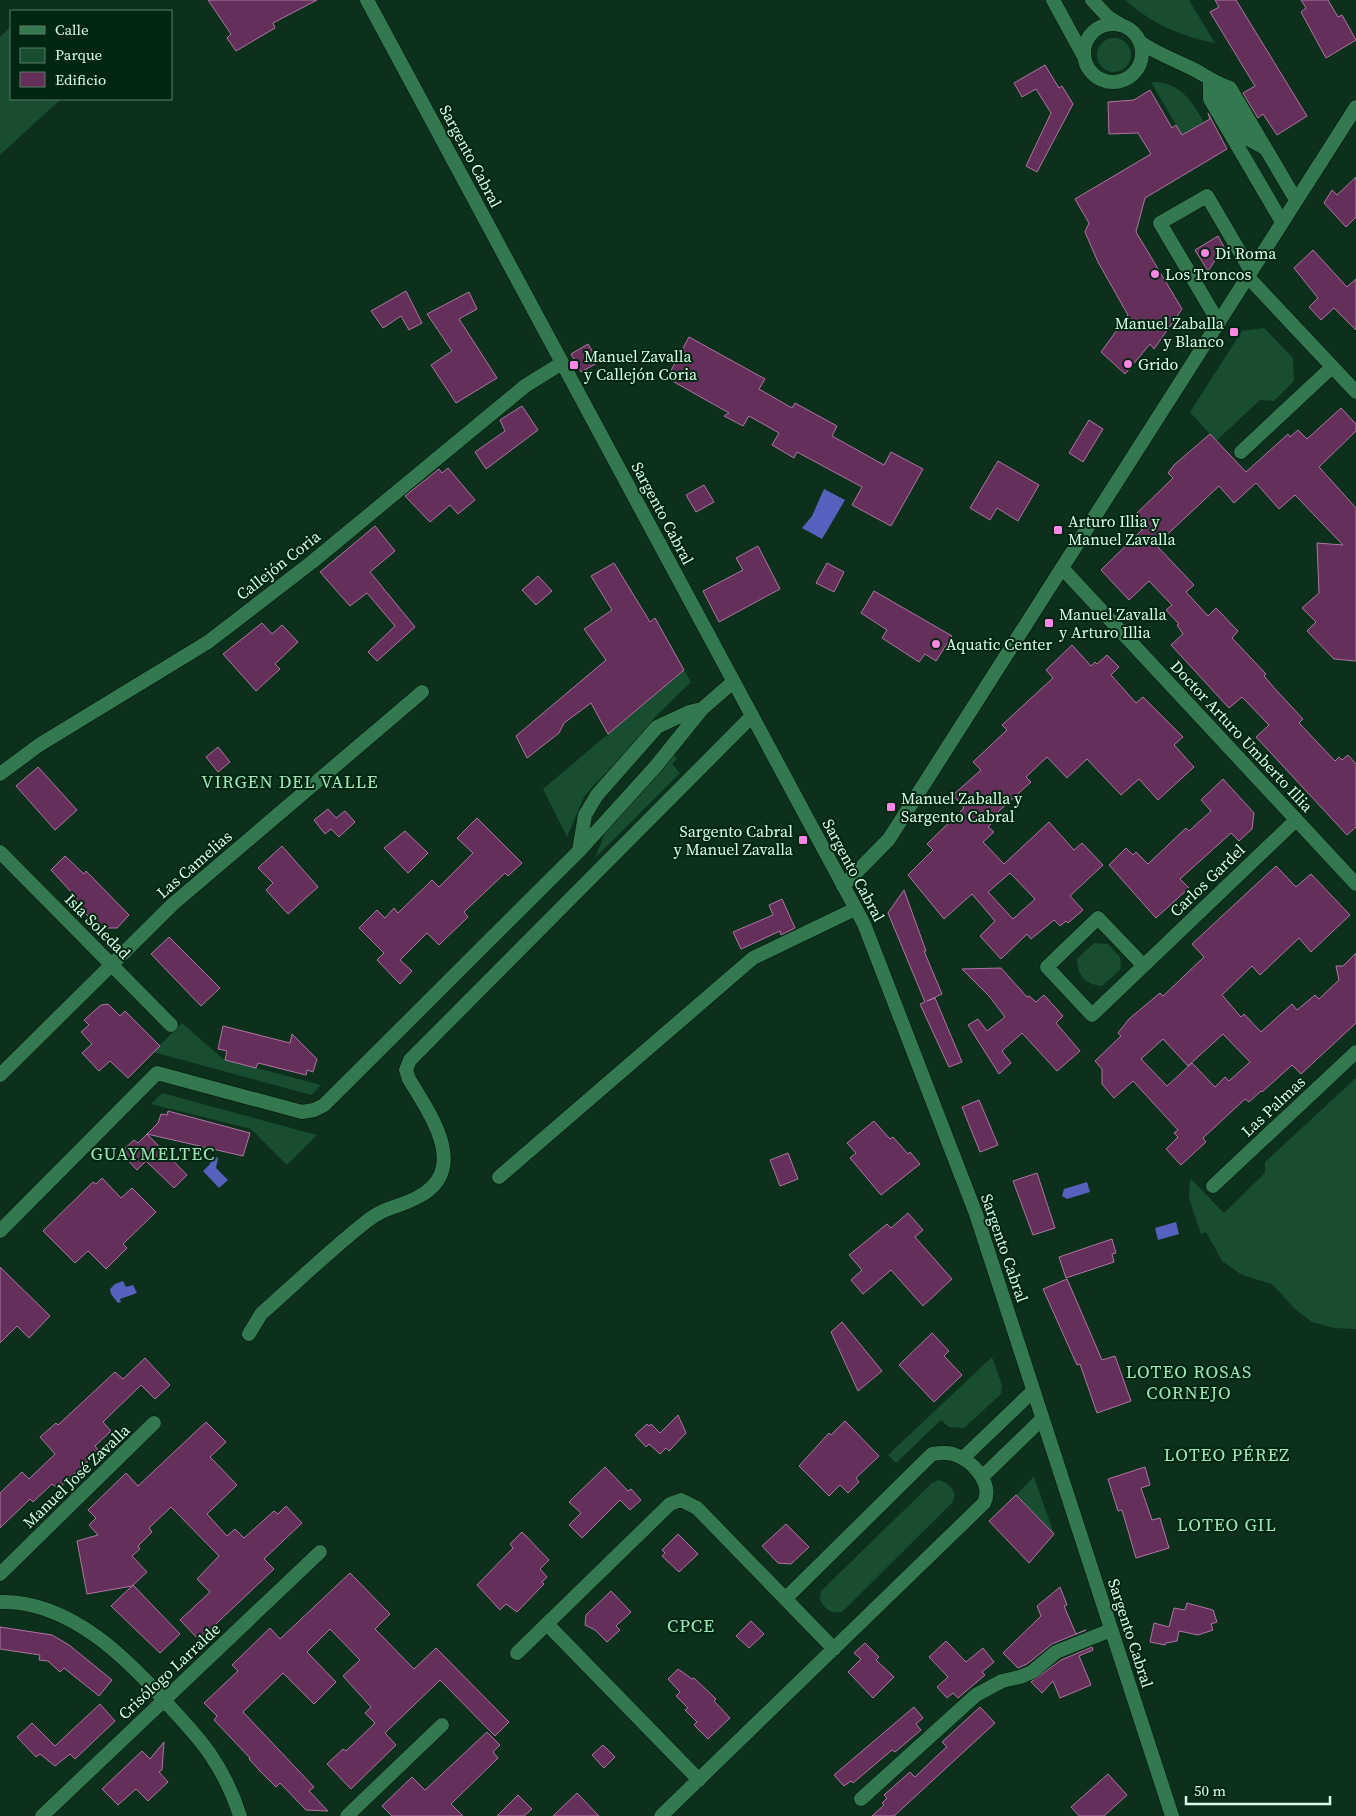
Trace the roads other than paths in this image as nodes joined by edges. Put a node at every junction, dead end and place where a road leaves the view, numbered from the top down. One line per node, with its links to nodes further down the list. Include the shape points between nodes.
1 (368, 0): 15 (street, Sargento Cabral)
2 (1053, 0): 6 (street)
3 (1092, 0): 4 (street)
4 (1121, 25): 5 (street, via 1135,34); 6 (street, via 1104,25 1095,30 1088,36)
5 (1139, 41): 7 (street); 8 (street, via 1142,58)
6 (1083, 55): 8 (street, via 1091,72 1108,82 1126,79)
7 (1167, 58): 8 (street, via 1154,58); 9 (street, via 1195,70)
8 (1139, 66)
9 (1210, 81): 11 (street, via 1230,88); 12 (street, via 1210,99)
10 (1356, 107): 11 (street)
11 (1296, 200): 12 (street)
12 (1282, 222): 13 (street)
13 (1249, 274): 14 (street); 14 (street, via 1208,196 1160,223); 16 (street)
14 (1219, 323): 19 (street)
15 (562, 363): 20 (street, Sargento Cabral); 24 (street, Callejón Coria, via 524,386 312,562 208,642 40,745)
16 (1332, 367): 17 (street); 18 (street)
17 (1356, 392)
18 (1241, 452)
19 (1062, 568): 25 (street, Doctor Arturo Umberto Illia); 29 (street, via 889,838)
20 (733, 682): 22 (street); 23 (street, Sargento Cabral)
21 (422, 692): 31 (street, Las Camelias, via 173,904)
22 (702, 709): 27 (street); 27 (street, via 657,726 597,795 585,815)
23 (752, 716): 29 (street, Sargento Cabral); 39 (street, via 410,1060 406,1070 409,1079 438,1127 444,1150 441,1171 430,1189 419,1197 387,1207 367,1221 261,1314)
24 (0, 774)
25 (1296, 820): 28 (street, Doctor Arturo Umberto Illia); 32 (street, Carlos Gardel)
26 (0, 852): 31 (street, Isla Soledad)
27 (579, 852): 38 (street, via 324,1105 302,1112 157,1073)
28 (1356, 884)
29 (843, 886): 30 (street, Sargento Cabral)
30 (855, 909): 36 (street, via 753,958); 40 (street, Sargento Cabral, via 864,924 976,1214)
31 (111, 964): 33 (street, Isla Soledad); 35 (street, Las Camelias)
32 (1143, 965): 32 (street, Carlos Gardel, via 1098,918 1047,966 1092,1015)
33 (171, 1025)
34 (1356, 1052): 37 (street, Las Palmas)
35 (0, 1075)
36 (499, 1177)
37 (1213, 1186)
38 (0, 1231)
39 (249, 1334)
40 (1033, 1391): 41 (street, Sargento Cabral); 43 (street)
41 (1042, 1419): 44 (street); 50 (street, Sargento Cabral)
42 (154, 1423): 46 (street, Manuel José Zavalla)
43 (963, 1458): 44 (street); 47 (street, via 951,1453 932,1454)
44 (982, 1477): 51 (street, via 987,1492 984,1503)
45 (320, 1552): 53 (street, Crisólogo Larralde)
46 (0, 1574)
47 (784, 1599): 49 (street, via 696,1508 681,1500 670,1504); 51 (street)
48 (0, 1602): 53 (street, via 43,1609 78,1625 115,1650)
49 (547, 1624): 52 (street); 55 (street)
50 (1111, 1630): 56 (street, via 1056,1652 1032,1672 1002,1681 976,1695); 61 (street, Sargento Cabral)
51 (834, 1648): 55 (street)
52 (518, 1653)
53 (164, 1700): 57 (street, Crisólogo Larralde); 58 (street, via 210,1754)
54 (442, 1725): 59 (street)
55 (699, 1780): 60 (street)
56 (861, 1799)
57 (42, 1816)
58 (240, 1816)
59 (347, 1816)
60 (662, 1816)
61 (1172, 1816)

